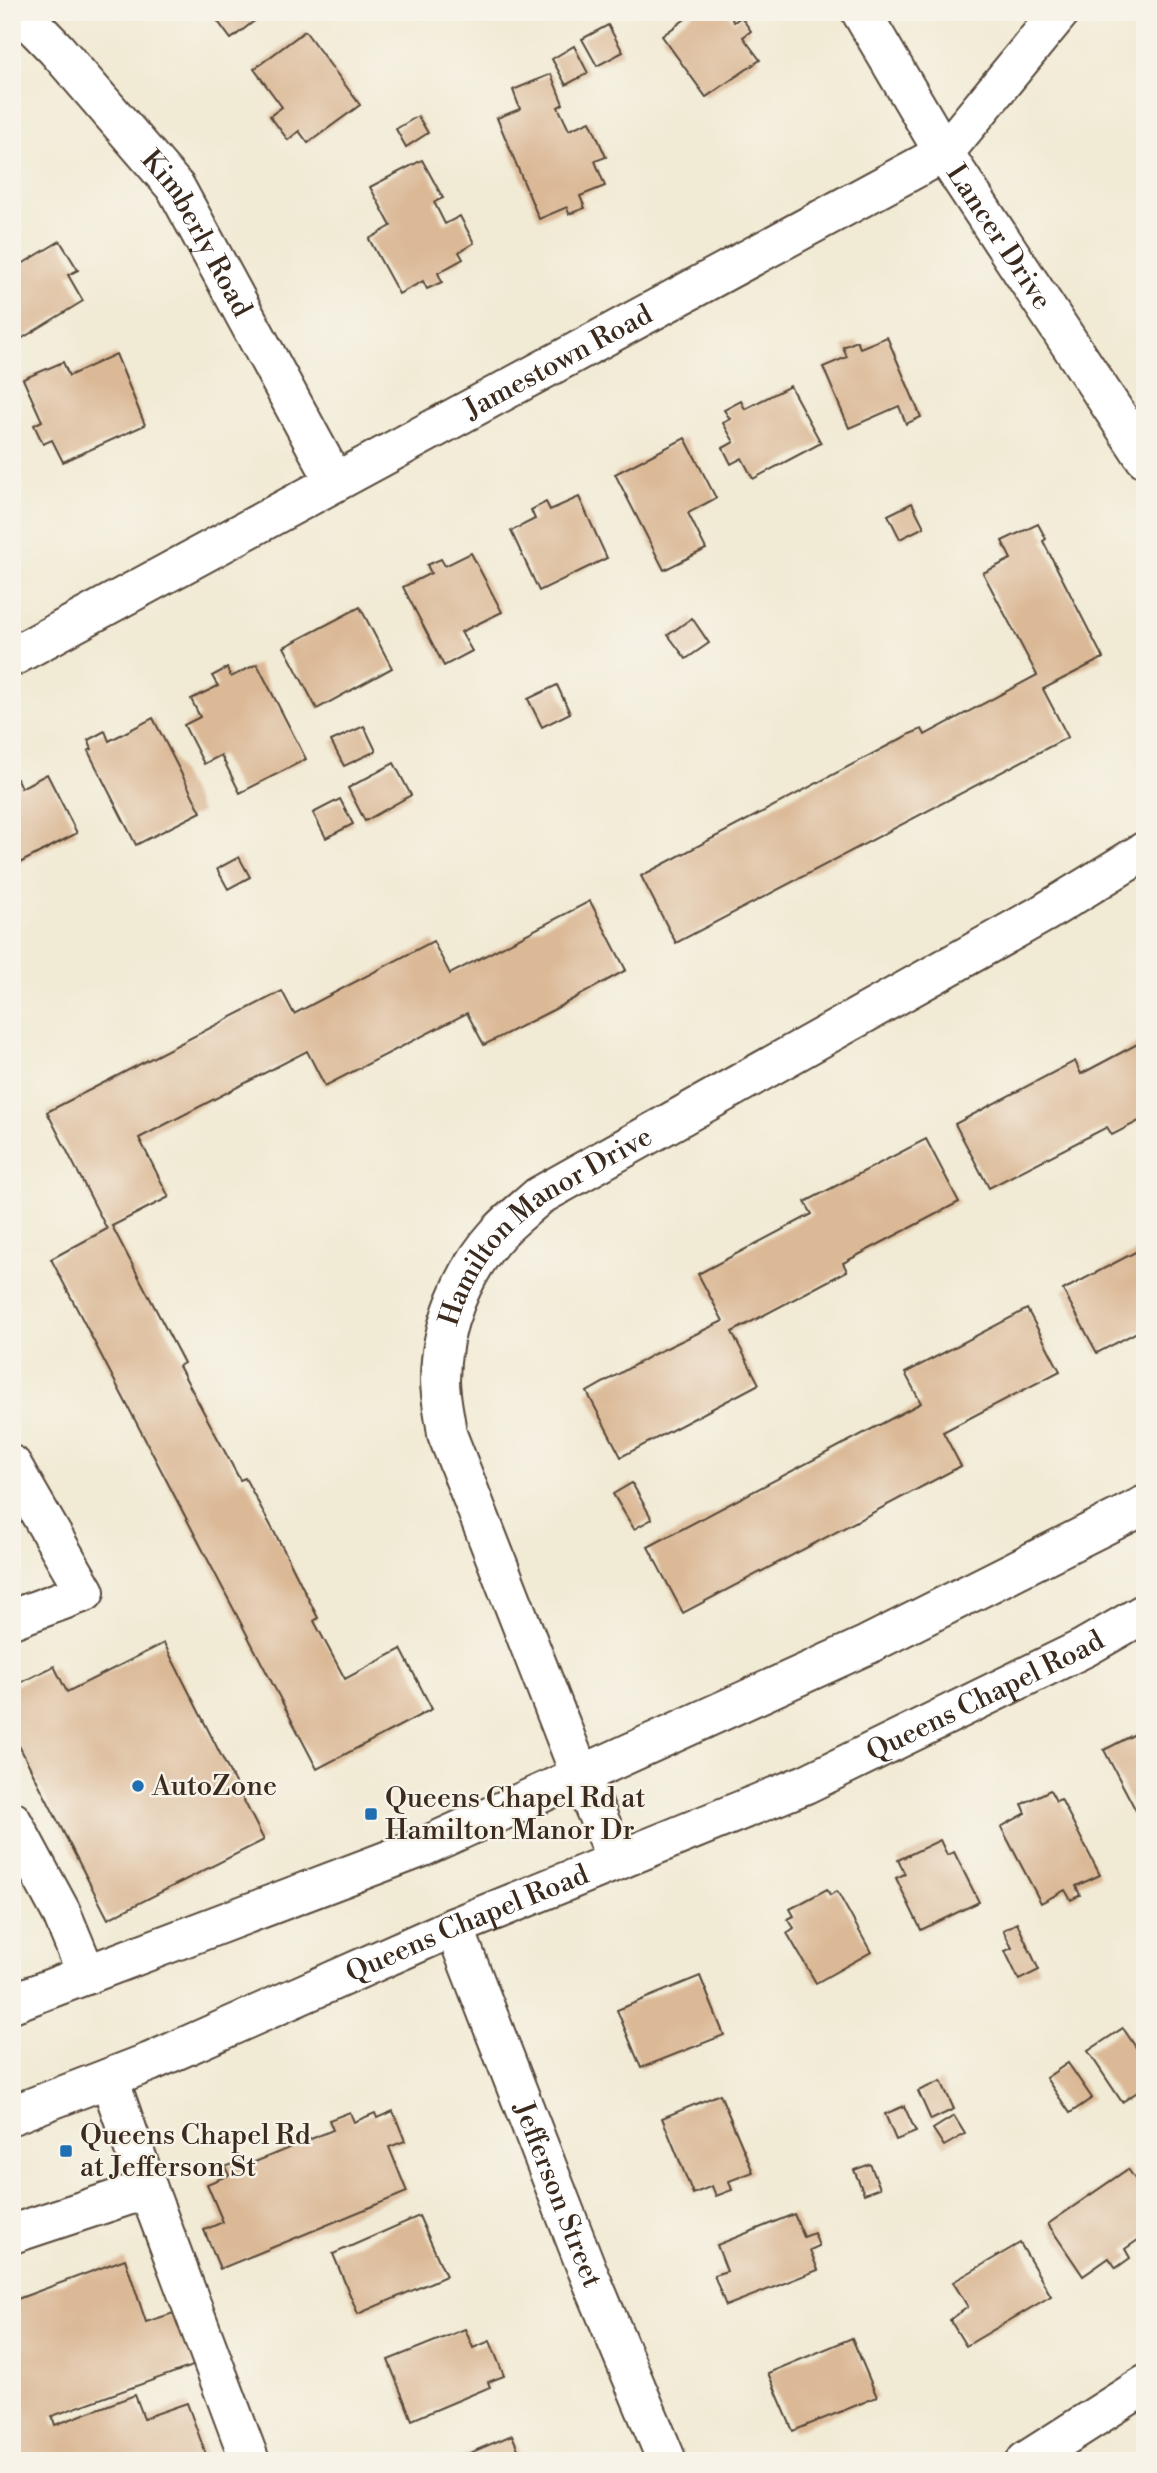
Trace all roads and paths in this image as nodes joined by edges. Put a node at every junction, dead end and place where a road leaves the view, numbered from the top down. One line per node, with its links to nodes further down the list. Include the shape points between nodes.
1 (20, 12): 6 (street, Kimberly Road, via 176,188)
2 (861, 12): 4 (street, Lancer Drive)
3 (1060, 12): 4 (street, Jamestown Road)
4 (944, 153): 5 (street, Lancer Drive); 6 (street, Jamestown Road)
5 (1145, 458)
6 (335, 482): 7 (street, Jamestown Road)
7 (12, 657)
8 (1145, 850): 13 (street, Hamilton Manor Drive, via 1044,914 539,1196 499,1231 474,1264 457,1297 446,1338 440,1380 447,1434)
9 (12, 1465): 12 (street, via 85,1592)
10 (1145, 1505): 13 (street, via 867,1645)
11 (1145, 1613): 15 (street, Queens Chapel Road, via 1084,1648 806,1784)
12 (12, 1619)
13 (581, 1777): 15 (street, Hamilton Manor Drive); 17 (street, via 423,1847)
14 (12, 1822): 17 (street, via 61,1912)
15 (617, 1861): 16 (street, Queens Chapel Road)
16 (454, 1927): 19 (street, Queens Chapel Road); 25 (street, Jefferson Street)
17 (87, 1975): 18 (street)
18 (12, 2004)
19 (109, 2078): 20 (street, Queens Chapel Road); 21 (street)
20 (12, 2115)
21 (148, 2189): 22 (street); 24 (street)
22 (12, 2234)
23 (1145, 2385): 26 (street)
24 (250, 2461)
25 (667, 2461)
26 (1026, 2461)

